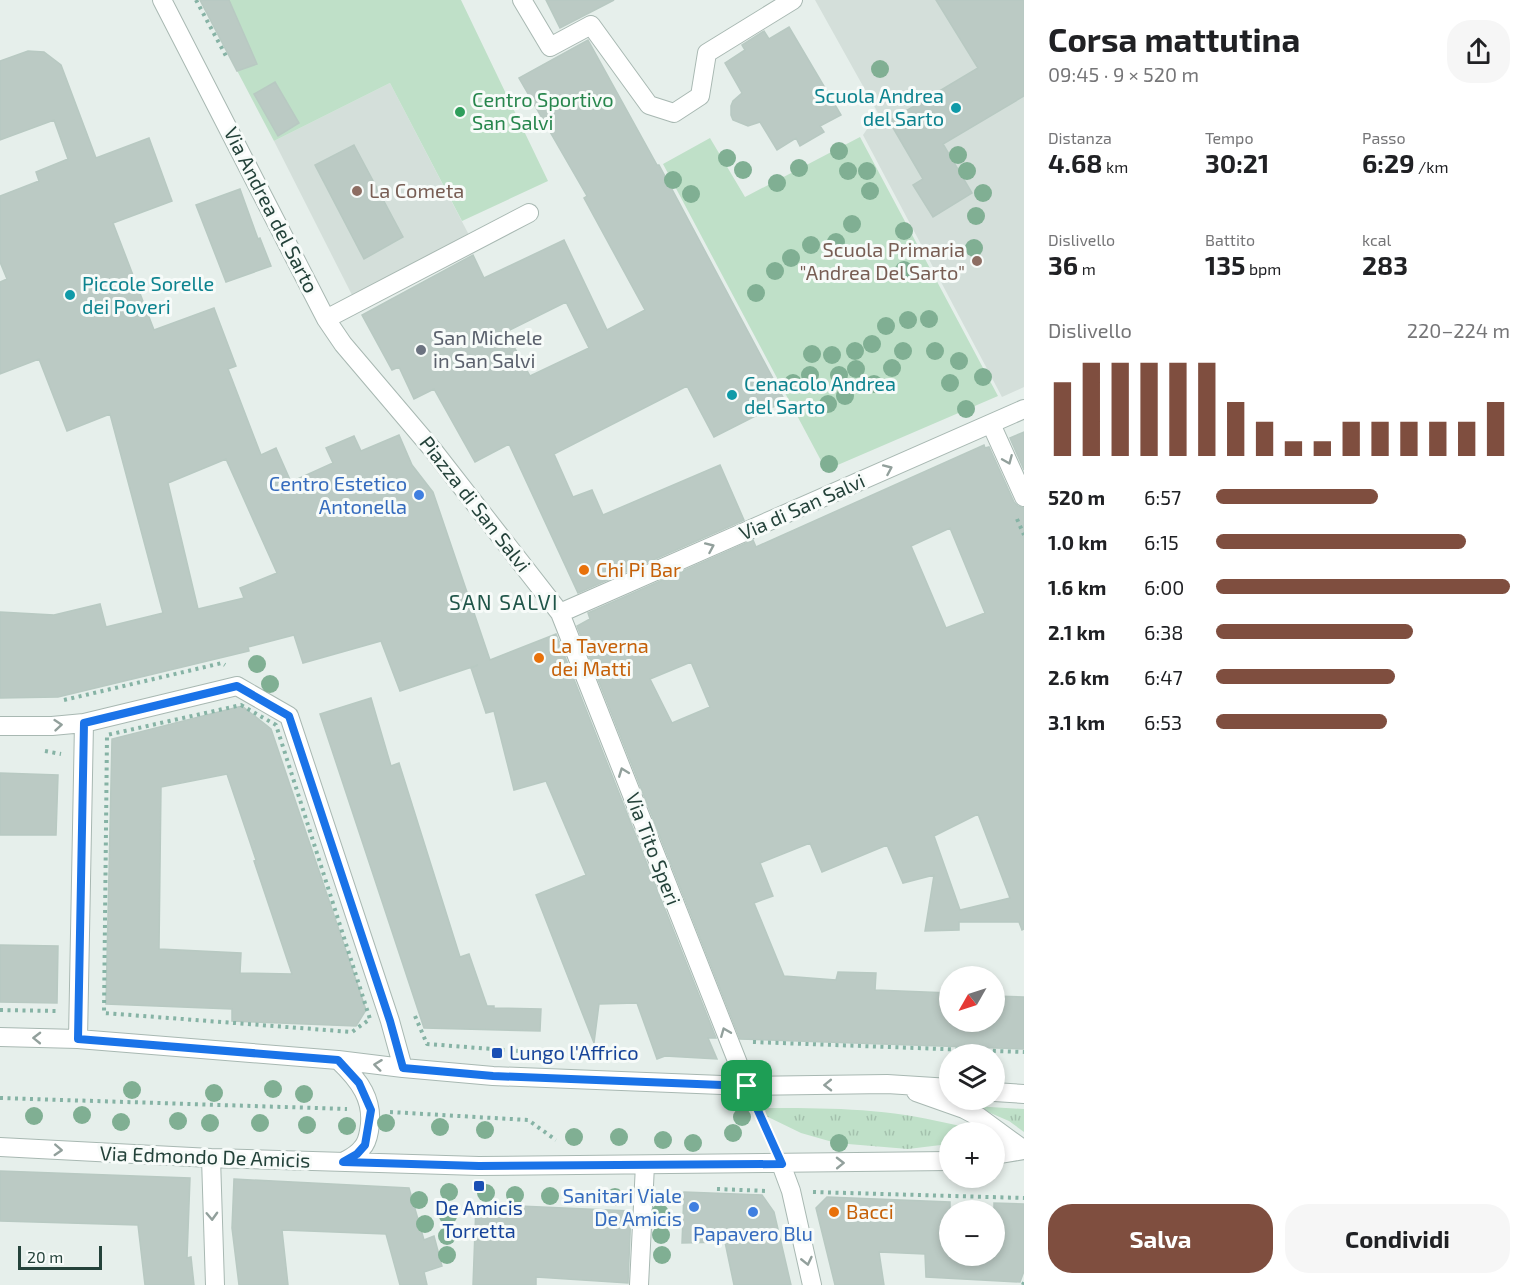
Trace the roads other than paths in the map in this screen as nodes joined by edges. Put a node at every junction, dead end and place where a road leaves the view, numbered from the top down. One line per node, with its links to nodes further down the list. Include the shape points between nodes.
1 (162, 0): 5 (street, Via Andrea del Sarto)
2 (522, 0): 3 (street, via 550,47 591,26 649,105 674,113 700,96 707,53)
3 (793, 0)
4 (529, 213): 5 (street)
5 (326, 319): 6 (street, Via Andrea del Sarto)
6 (398, 408): 10 (street, Piazza di San Salvi)
7 (1024, 409): 8 (street, Via di San Salvi)
8 (991, 423): 9 (street, one-way to 9); 10 (street, Via di San Salvi, one-way to 8)
9 (1024, 497)
10 (560, 613): 18 (street, Via Tito Speri, one-way to 10)
11 (84, 723): 12 (street, one-way to 11); 14 (street); 16 (street, via 237,686 289,716)
12 (0, 726)
13 (0, 1037): 14 (street, one-way to 13)
14 (78, 1039): 15 (street)
15 (338, 1060): 16 (street, one-way to 15); 27 (street, via 359,1083 371,1110 365,1145)
16 (403, 1068): 18 (street, via 493,1076)
17 (887, 1083): 18 (street, one-way to 18); 19 (street); 23 (street, via 964,1109)
18 (747, 1086)
19 (939, 1087)
20 (1005, 1093): 21 (street)
21 (1024, 1094)
22 (0, 1147): 25 (street, Via Edmondo De Amicis, one-way to 25)
23 (1024, 1150): 24 (street)
24 (1005, 1153)
25 (211, 1158): 27 (street, Via Edmondo De Amicis); 30 (street, one-way to 30)
26 (939, 1161): 28 (street, Via Edmondo De Amicis, one-way to 26)
27 (343, 1162): 29 (street, Via Edmondo De Amicis)
28 (782, 1164): 29 (street, Via Edmondo De Amicis); 32 (street, one-way to 32)
29 (645, 1165): 31 (street)
30 (215, 1285)
31 (639, 1285)
32 (812, 1285)

